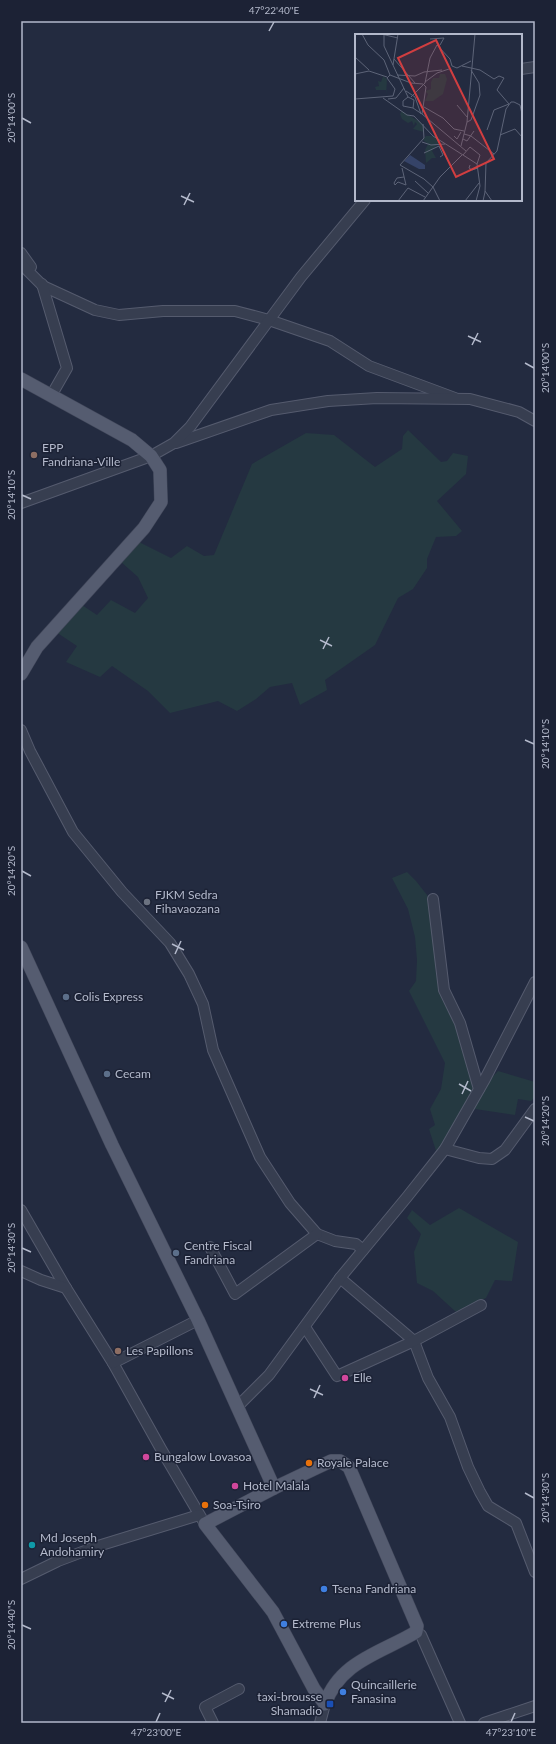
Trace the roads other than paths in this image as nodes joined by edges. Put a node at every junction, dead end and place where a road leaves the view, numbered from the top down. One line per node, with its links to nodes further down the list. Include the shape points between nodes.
1 (535, 67): 2 (street)
2 (522, 69)
3 (364, 201): 7 (street)
4 (21, 253): 6 (street)
5 (21, 264): 6 (street)
6 (43, 286): 7 (street, via 95,310 119,315 163,310 235,311); 9 (street, via 67,368)
7 (269, 320): 10 (street, via 330,341 369,366); 12 (street, via 190,427)
8 (21, 380): 9 (main road)
9 (51, 396): 13 (main road, via 132,440)
10 (455, 398): 11 (street, via 470,399 519,412); 12 (street, via 342,400 271,410)
11 (535, 421)
12 (174, 443): 13 (street)
13 (151, 456): 14 (street); 15 (main road, via 160,470 160,502 144,528 37,647)
14 (21, 503)
15 (21, 674)
16 (21, 730): 24 (street, via 73,832 122,892 170,943 189,974 203,1004 213,1050 260,1157 290,1203)
17 (433, 899): 20 (street, via 444,990 460,1023)
18 (21, 947): 33 (main road, via 112,1145)
19 (535, 982): 20 (street)
20 (479, 1090): 22 (street)
21 (535, 1109): 22 (street, via 504,1150 492,1159)
22 (445, 1148): 26 (street)
23 (21, 1210): 31 (street)
24 (317, 1234): 25 (street, via 235,1294); 26 (street, via 335,1241 356,1244)
25 (210, 1247)
26 (363, 1250): 29 (street)
27 (21, 1271): 30 (street)
28 (21, 1278): 30 (street)
29 (340, 1278): 34 (street); 35 (street)
30 (41, 1280): 31 (street)
31 (66, 1288): 36 (street)
32 (481, 1306): 35 (street)
33 (198, 1320): 36 (street); 37 (main road)
34 (305, 1327): 35 (street, via 337,1376); 37 (street, via 269,1375)
35 (414, 1341): 40 (street, via 428,1378 450,1417 480,1492 488,1506 516,1524)
36 (113, 1363): 39 (street)
37 (238, 1406): 38 (main road)
38 (274, 1488): 39 (main road); 42 (main road, via 331,1461 340,1461 349,1467 416,1626)
39 (202, 1519): 41 (street, via 98,1546); 44 (main road, via 273,1612 314,1689)
40 (535, 1572)
41 (21, 1579)
42 (416, 1632): 44 (main road, via 366,1657 352,1667 330,1691); 48 (street)
43 (239, 1689): 46 (street, via 205,1707)
44 (325, 1704): 47 (street)
45 (535, 1706): 49 (street)
46 (213, 1723)
47 (320, 1723)
48 (460, 1723)
49 (484, 1723)

